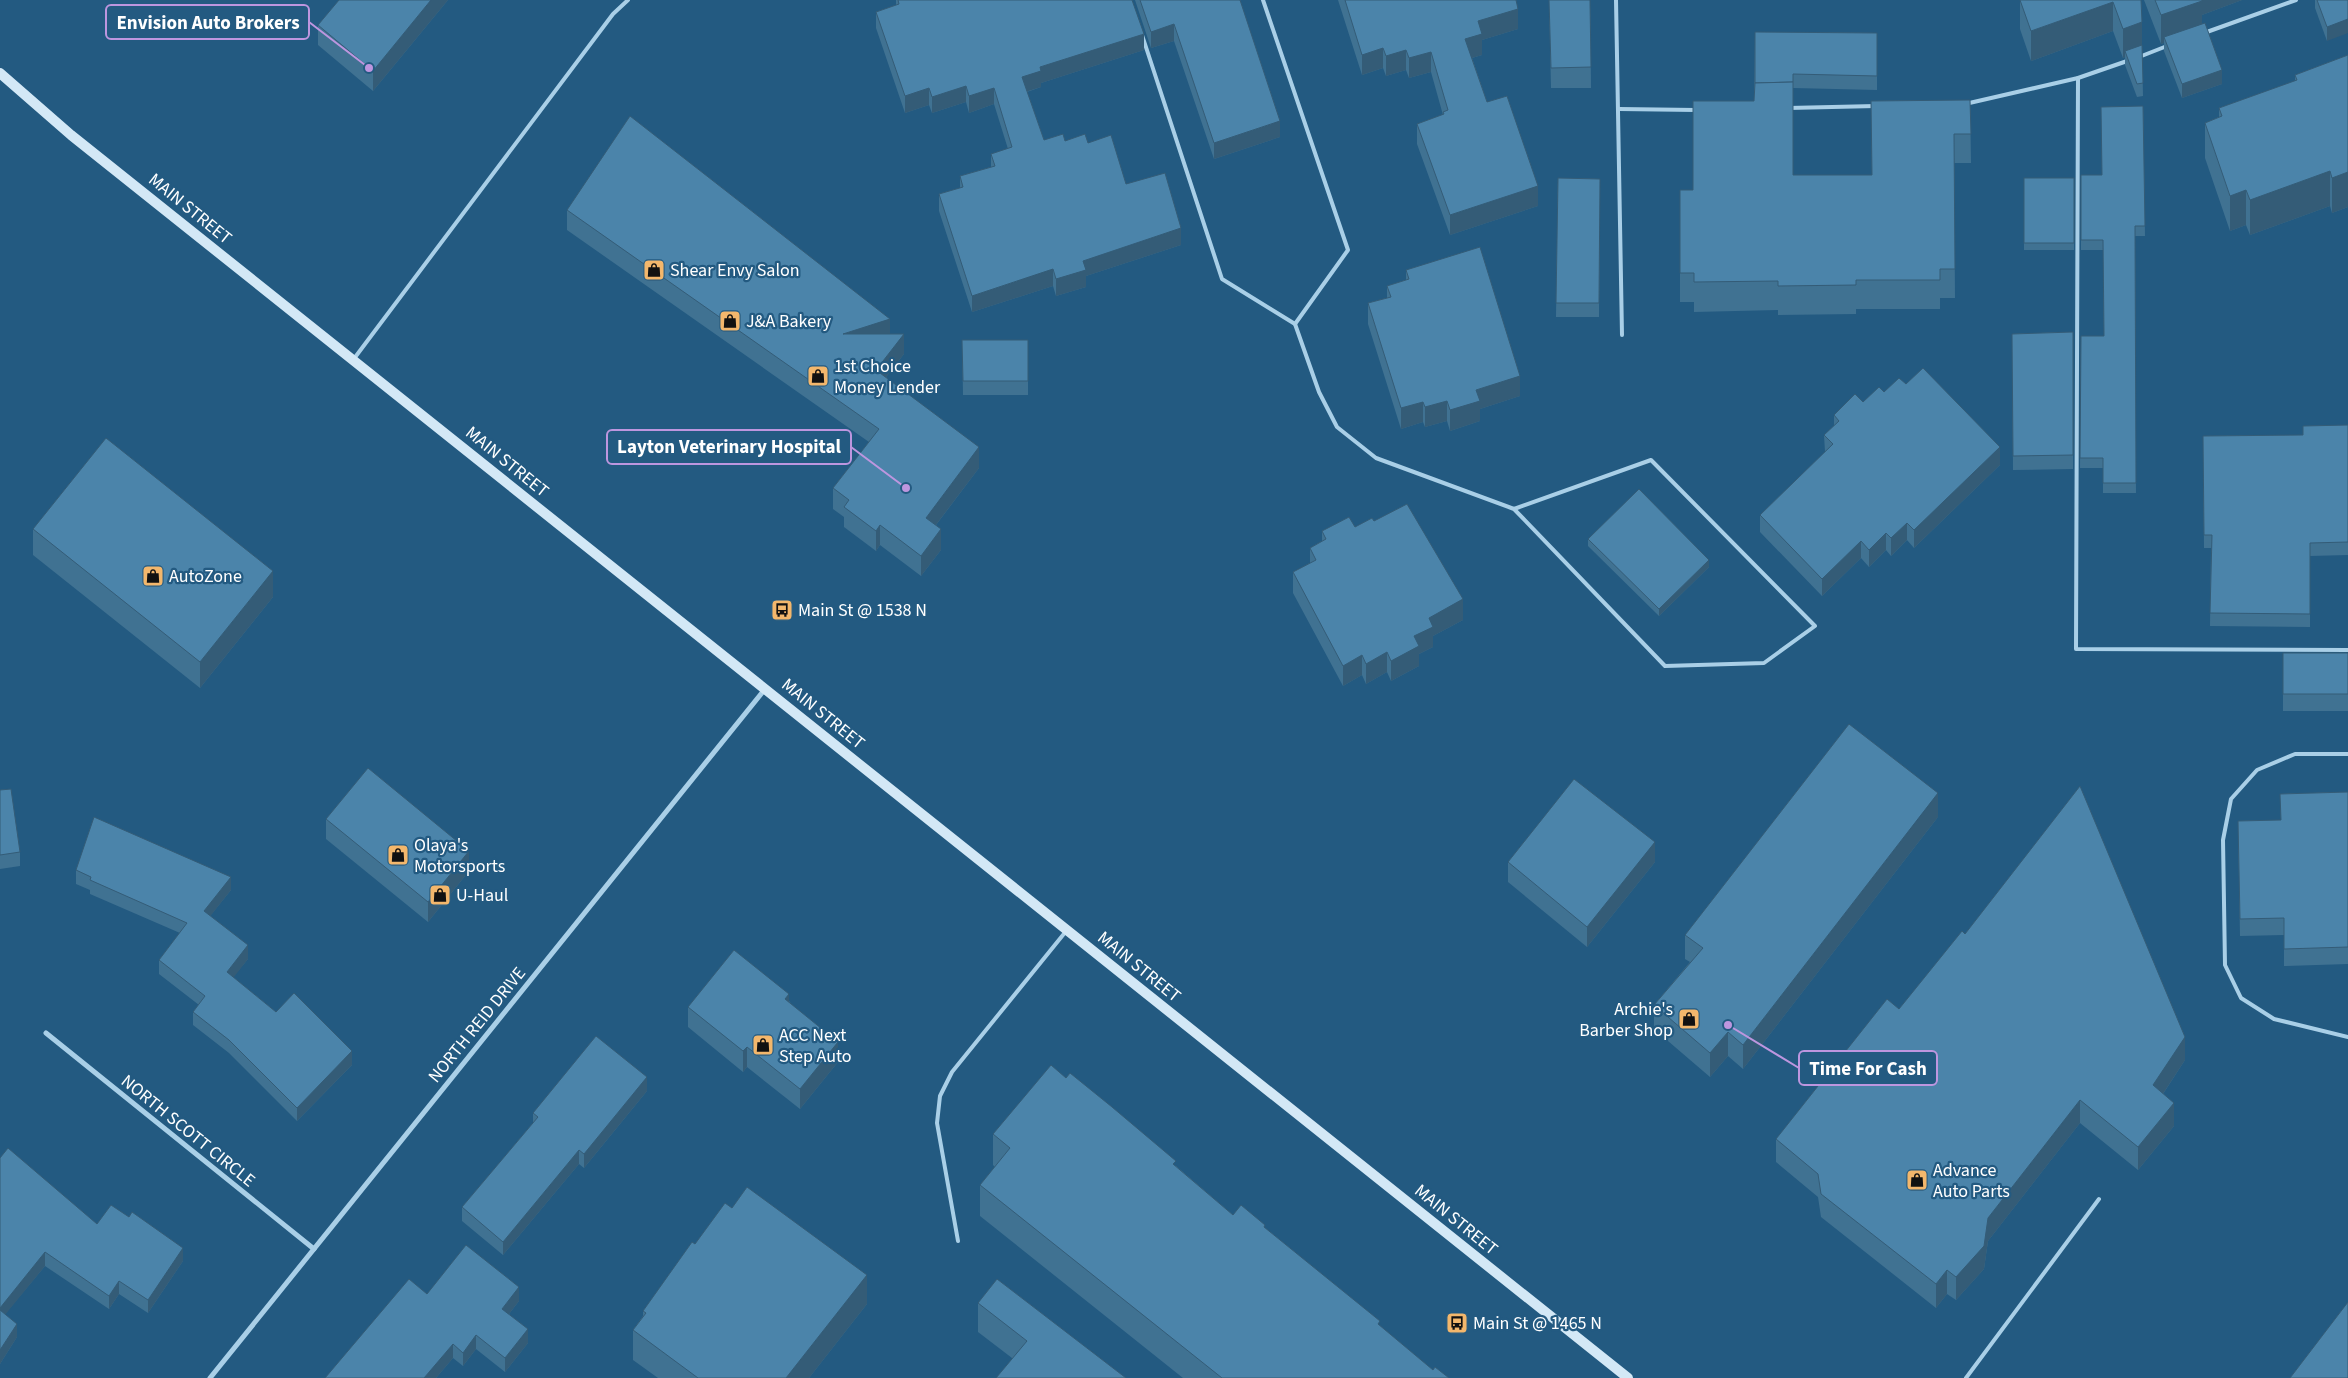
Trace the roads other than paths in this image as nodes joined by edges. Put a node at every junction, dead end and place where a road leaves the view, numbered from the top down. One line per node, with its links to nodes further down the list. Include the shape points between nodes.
1 (628, 0): 17 (lane, via 613,14)
2 (1263, 0): 15 (lane, via 1348,250)
3 (1616, 0): 13 (lane)
4 (2296, 0): 6 (lane)
5 (1139, 26): 15 (lane, via 1222,279)
6 (2196, 36)
7 (2169, 46): 9 (lane)
8 (0, 74): 17 (main road, MAIN STREET)
9 (2078, 78): 10 (lane); 19 (lane, via 2076,649)
10 (1960, 104)
11 (1882, 106): 12 (lane)
12 (1784, 108)
13 (1619, 109): 14 (lane); 16 (lane)
14 (1705, 110)
15 (1295, 324): 18 (lane, via 1319,392 1337,427 1376,458)
16 (1622, 335)
17 (353, 360): 20 (main road, MAIN STREET)
18 (1514, 509): 18 (lane, via 1651,460 1815,626 1764,663 1665,666)
19 (2348, 650)
20 (765, 689): 22 (main road, MAIN STREET); 27 (street, NORTH REID DRIVE)
21 (2348, 754): 24 (lane, via 2295,754 2257,770 2231,799 2223,840 2225,965 2241,998 2274,1019)
22 (1067, 930): 26 (lane, via 952,1072 940,1096 937,1122); 29 (main road, MAIN STREET)
23 (46, 1033): 27 (street, NORTH SCOTT CIRCLE)
24 (2348, 1037)
25 (2099, 1199): 30 (lane)
26 (958, 1242)
27 (314, 1249): 28 (street, NORTH REID DRIVE)
28 (210, 1378)
29 (1628, 1378)
30 (1966, 1378)

